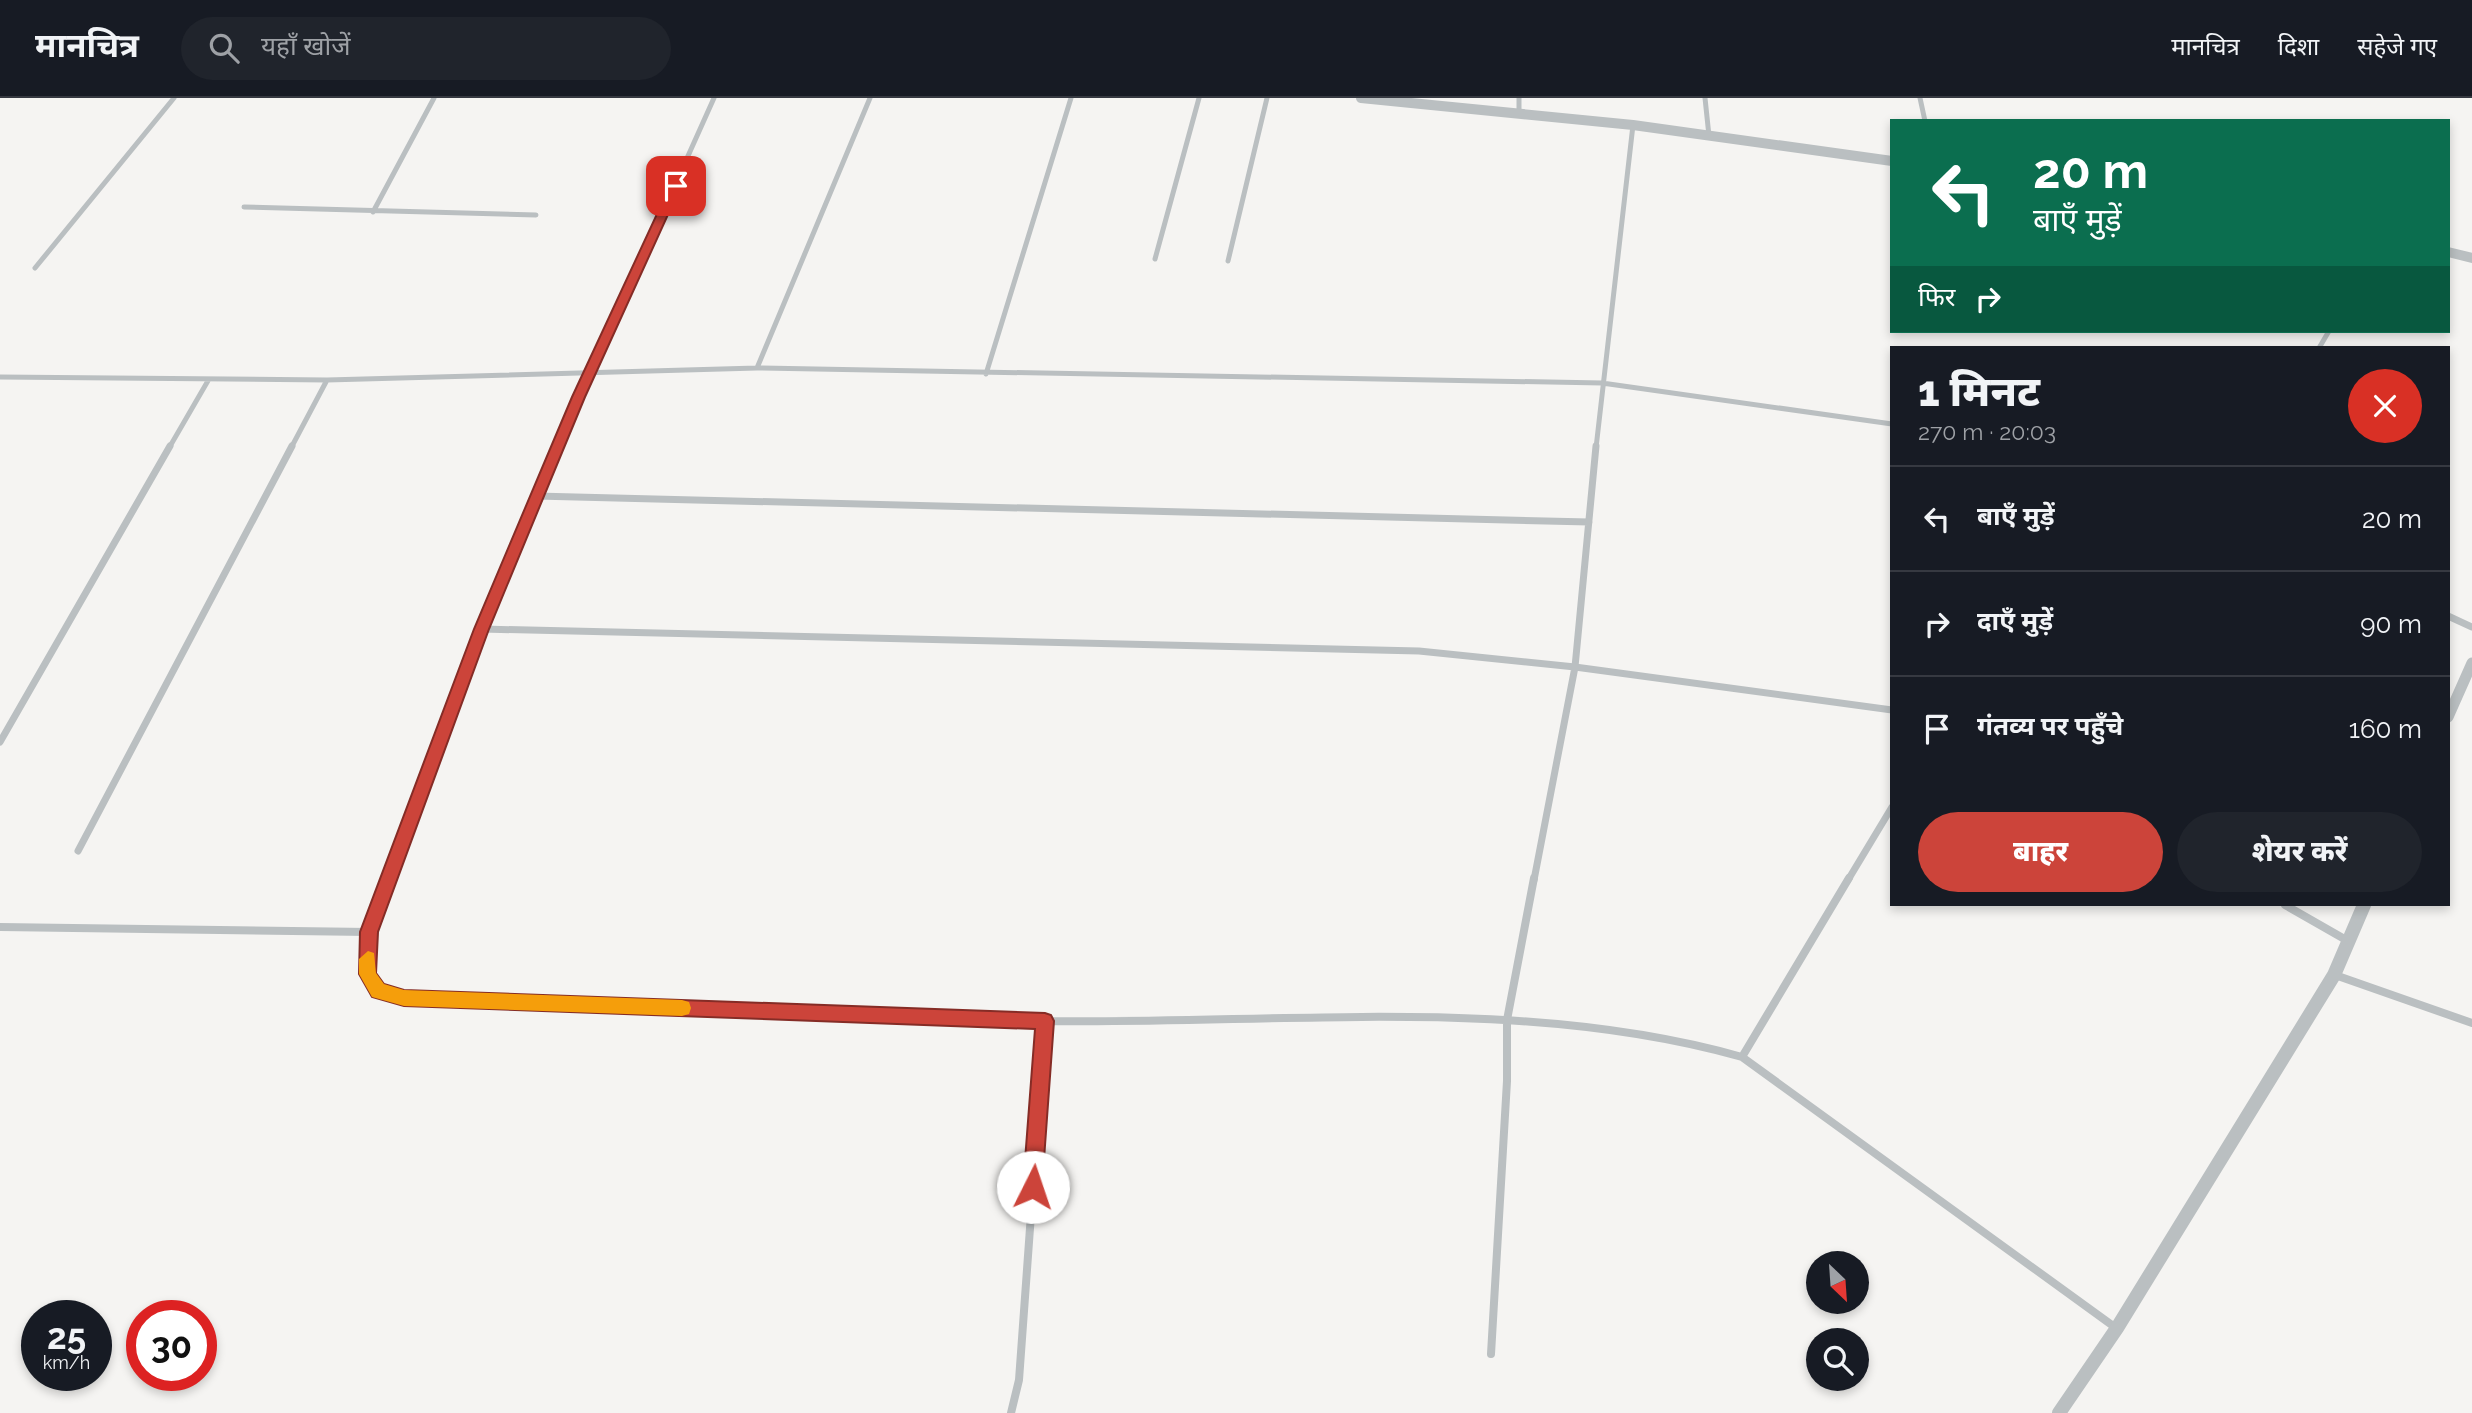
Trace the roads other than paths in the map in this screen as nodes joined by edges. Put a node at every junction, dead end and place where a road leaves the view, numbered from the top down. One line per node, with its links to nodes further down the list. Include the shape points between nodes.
1 (174, 98): 24 (street)
2 (434, 98): 18 (street)
3 (714, 98): 26 (street)
4 (870, 98): 25 (street)
5 (1071, 98): 27 (street)
6 (1199, 98): 22 (street)
7 (1267, 98): 23 (street)
8 (1361, 98): 12 (street)
9 (1519, 98): 12 (street)
10 (1705, 98): 15 (street)
11 (1920, 98): 13 (street)
12 (1519, 112): 14 (street)
13 (1925, 119)
14 (1633, 125): 15 (street); 31 (street)
15 (1709, 136): 16 (street)
16 (1890, 161)
17 (244, 206): 18 (street)
18 (373, 212): 19 (street)
19 (536, 215)
20 (2450, 252): 21 (street)
21 (2472, 258)
22 (1155, 259)
23 (1228, 261)
24 (35, 268)
25 (757, 368): 26 (street); 27 (street)
26 (590, 373): 30 (street); 33 (street)
27 (986, 374): 31 (street)
28 (0, 377): 29 (street)
29 (209, 379): 30 (street); 42 (street)
30 (327, 380): 44 (street)
31 (1602, 383): 32 (street); 34 (street)
32 (1890, 424)
33 (536, 496): 34 (street); 37 (street)
34 (1589, 522): 39 (street)
35 (2450, 617): 36 (street)
36 (2472, 627)
37 (482, 629): 39 (street, via 1419,651); 48 (street)
38 (2472, 663): 41 (street)
39 (1576, 667): 40 (street); 51 (street)
40 (1890, 710)
41 (2450, 712)
42 (0, 742)
43 (1890, 810): 54 (street)
44 (78, 851)
45 (2287, 906): 49 (street)
46 (2364, 906): 49 (street)
47 (0, 927): 48 (street)
48 (369, 932): 52 (street, via 368,974 378,991 404,998)
49 (2348, 941): 50 (street)
50 (2334, 975): 53 (street); 55 (street)
51 (1507, 1020): 52 (street); 54 (street, via 1682,1040); 56 (street)
52 (1045, 1021): 57 (street, via 1019,1380)
53 (2472, 1023)
54 (1742, 1057): 55 (street)
55 (2117, 1328): 58 (street)
56 (1491, 1354)
57 (1011, 1413)
58 (2059, 1413)

